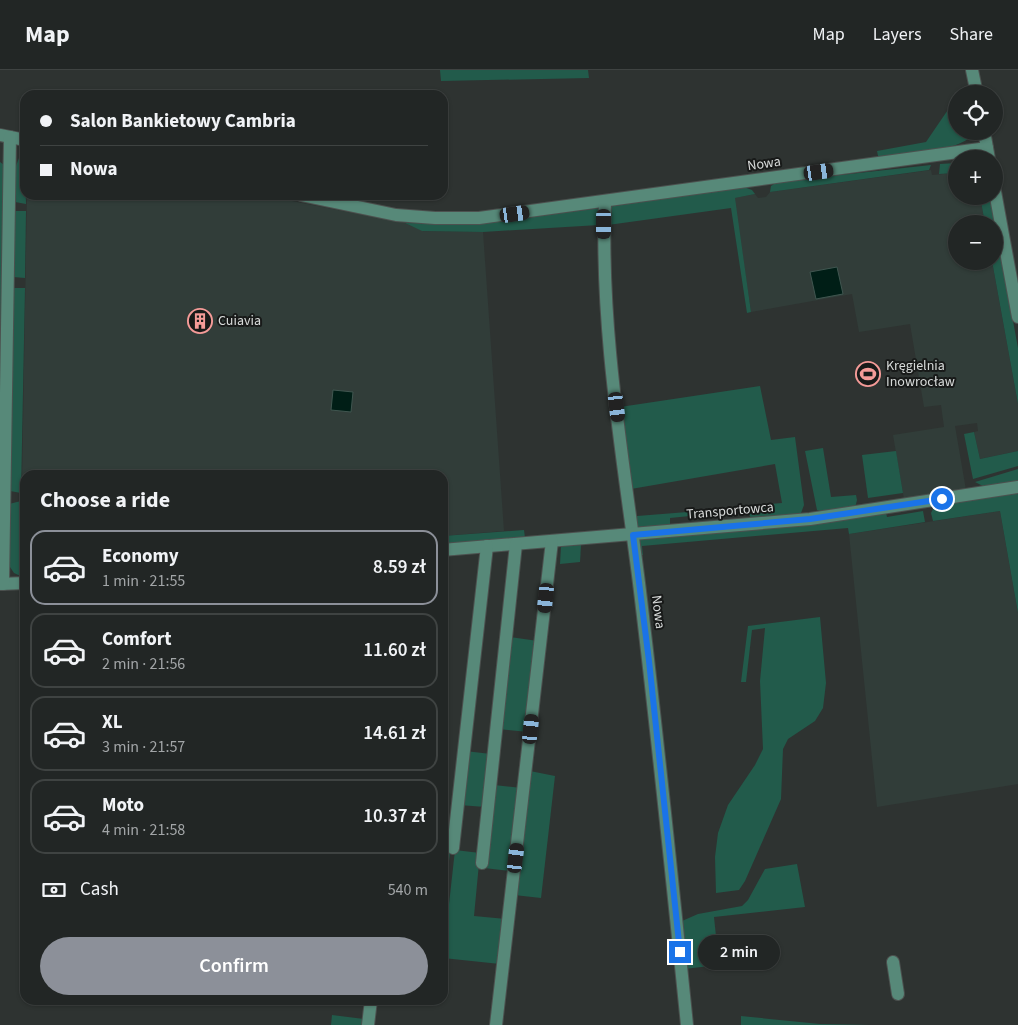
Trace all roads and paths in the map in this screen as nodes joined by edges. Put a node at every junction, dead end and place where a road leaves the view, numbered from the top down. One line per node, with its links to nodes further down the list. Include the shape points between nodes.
1 (972, 70): 2 (street)
2 (975, 85)
3 (5, 136): 4 (street); 17 (street)
4 (20, 139)
5 (948, 158): 7 (street, Nowa)
6 (325, 200): 7 (street, Nowa, via 396,215 435,218 479,218)
7 (604, 202): 11 (street, Nowa, via 603,276)
8 (997, 205): 9 (street)
9 (1018, 317)
10 (1018, 487): 11 (street, Transportowca, via 810,519)
11 (633, 535): 12 (street, Transportowca); 25 (street, Nowa)
12 (552, 542): 13 (street, Transportowca); 24 (street)
13 (516, 544): 14 (street, Transportowca); 19 (street)
14 (487, 546): 15 (street, Transportowca); 18 (street)
15 (448, 549)
16 (20, 583): 17 (street)
17 (2, 584)
18 (453, 848)
19 (482, 863)
20 (893, 962): 21 (street)
21 (898, 994)
22 (370, 1005): 23 (street)
23 (368, 1025)
24 (496, 1025)
25 (687, 1025)

